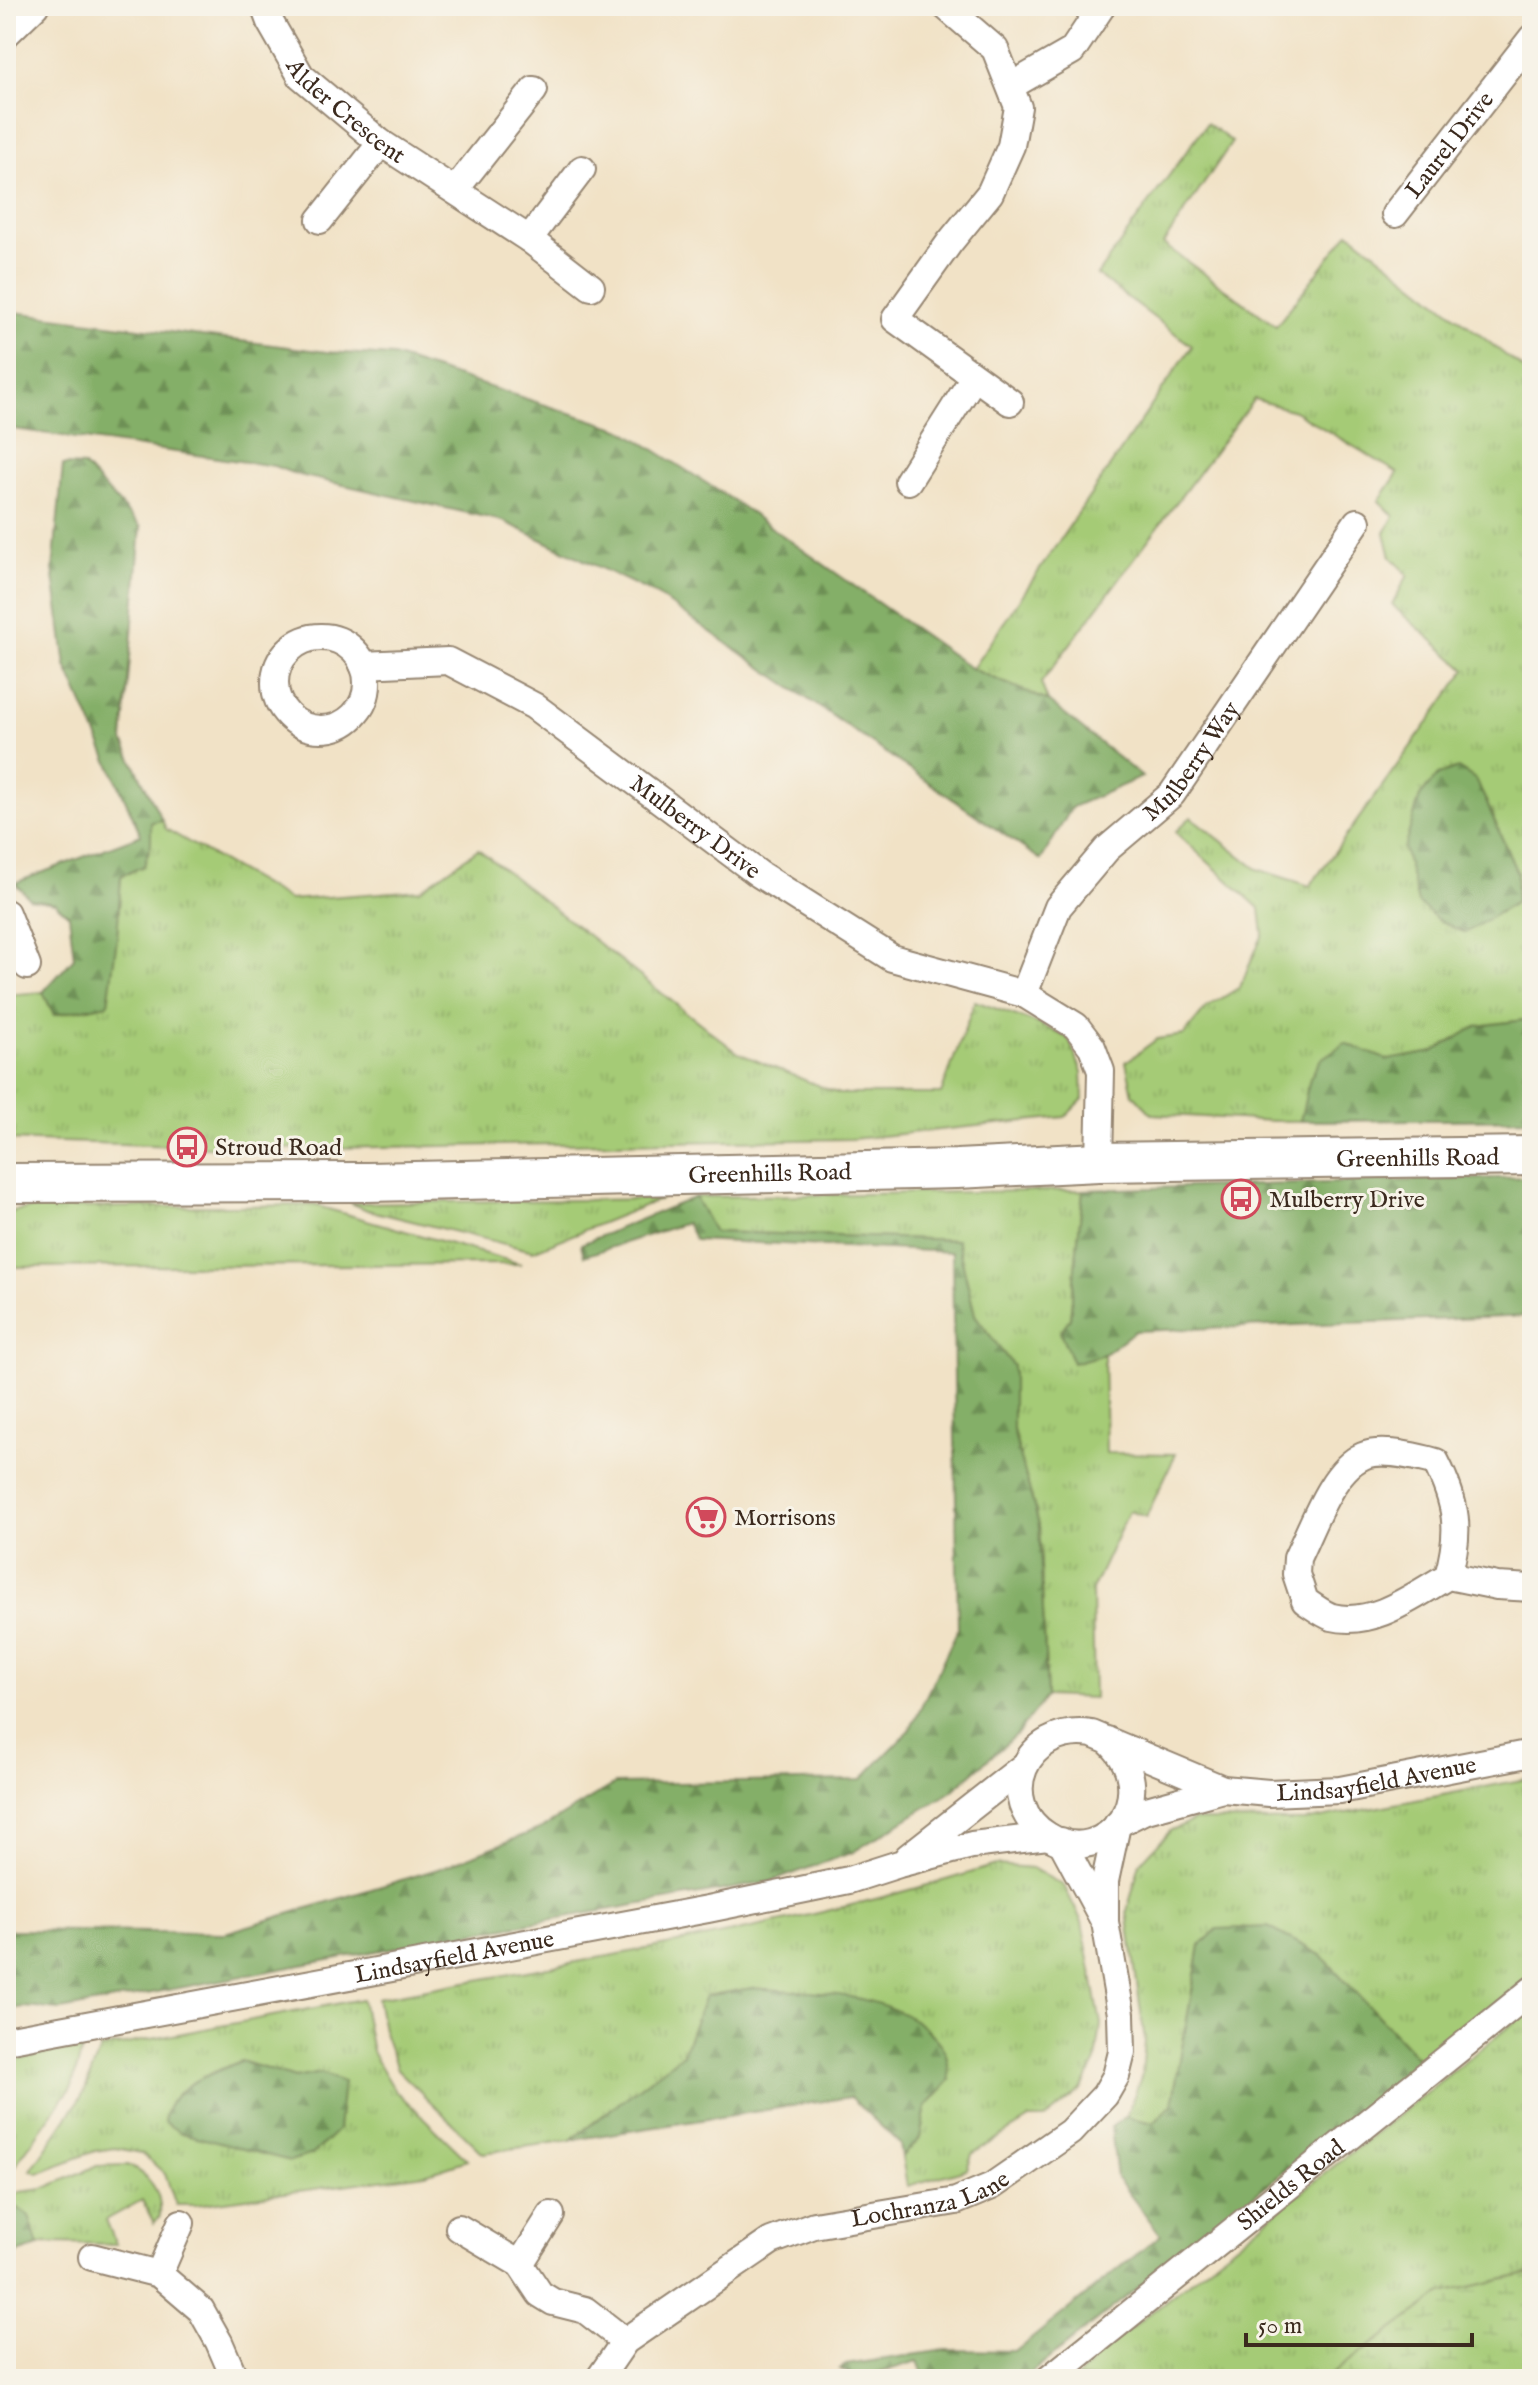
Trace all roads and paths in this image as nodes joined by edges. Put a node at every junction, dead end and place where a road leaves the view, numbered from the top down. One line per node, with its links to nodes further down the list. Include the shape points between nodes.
1 (35, 6): 5 (street)
2 (264, 6): 9 (street, Alder Crescent, via 301,76)
3 (945, 6): 7 (street, via 995,49)
4 (1102, 6): 7 (street, via 1072,51)
5 (6, 34)
6 (1532, 38): 12 (street, Laurel Drive)
7 (1011, 86): 16 (street, via 1018,107 1011,146 990,193 895,319)
8 (534, 90): 11 (street)
9 (381, 143): 11 (street, Alder Crescent); 13 (street)
10 (582, 169): 14 (street)
11 (455, 190): 14 (street, Alder Crescent)
12 (1395, 214)
13 (320, 220)
14 (529, 239): 15 (street, Alder Crescent)
15 (591, 287)
16 (974, 377): 17 (street); 18 (street)
17 (1010, 402)
18 (908, 481)
19 (1357, 522): 23 (street, Mulberry Way, via 1172,794 1107,849 1058,907)
20 (363, 665): 23 (street, Mulberry Drive, via 448,661 534,706 759,874 892,958)
21 (6, 913): 22 (street)
22 (27, 966)
23 (1024, 994): 25 (street, Mulberry Drive, via 1076,1026 1092,1047 1101,1071)
24 (1532, 1156): 25 (street, Greenhills Road)
25 (1099, 1162): 26 (street, Greenhills Road, via 367,1182)
26 (6, 1183)
27 (1448, 1576): 27 (street, via 1456,1546 1452,1494 1436,1462 1405,1454 1364,1455 1339,1474 1297,1558 1305,1601 1330,1616 1367,1618); 28 (street)
28 (1532, 1588)
29 (1107, 1740): 31 (street, Lindsayfield Avenue, via 1075,1731 1059,1734 1045,1741); 32 (street, Lindsayfield Avenue); 33 (street, via 1127,1763 1132,1778 1129,1808)
30 (1532, 1753): 32 (street, Lindsayfield Avenue, via 1340,1790)
31 (1024, 1766): 34 (street, via 1020,1782 1026,1813); 35 (street, Lindsayfield Avenue)
32 (1223, 1789): 33 (street, Lindsayfield Avenue, via 1143,1811)
33 (1119, 1824): 34 (street, Lindsayfield Avenue, via 1087,1842); 36 (street, Lochranza Lane, via 1105,1881)
34 (1054, 1839): 35 (street, Lindsayfield Avenue, via 972,1845); 36 (street, Lochranza Lane)
35 (899, 1864): 38 (street, Lindsayfield Avenue, via 849,1880 708,1909)
36 (1105, 1922): 45 (street, Lochranza Lane, via 1122,2052 1105,2095 1070,2132 992,2186 956,2201 814,2225 771,2241)
37 (1532, 1990): 48 (street, Shields Road)
38 (6, 2040)
39 (551, 2215): 43 (street)
40 (181, 2223): 44 (street)
41 (459, 2228): 43 (street)
42 (92, 2257): 44 (street)
43 (520, 2264): 45 (street, via 540,2294 585,2310)
44 (159, 2274): 46 (street, via 201,2310)
45 (625, 2341): 47 (street, Lochranza Lane)
46 (235, 2379)
47 (599, 2379)
48 (1049, 2379)

